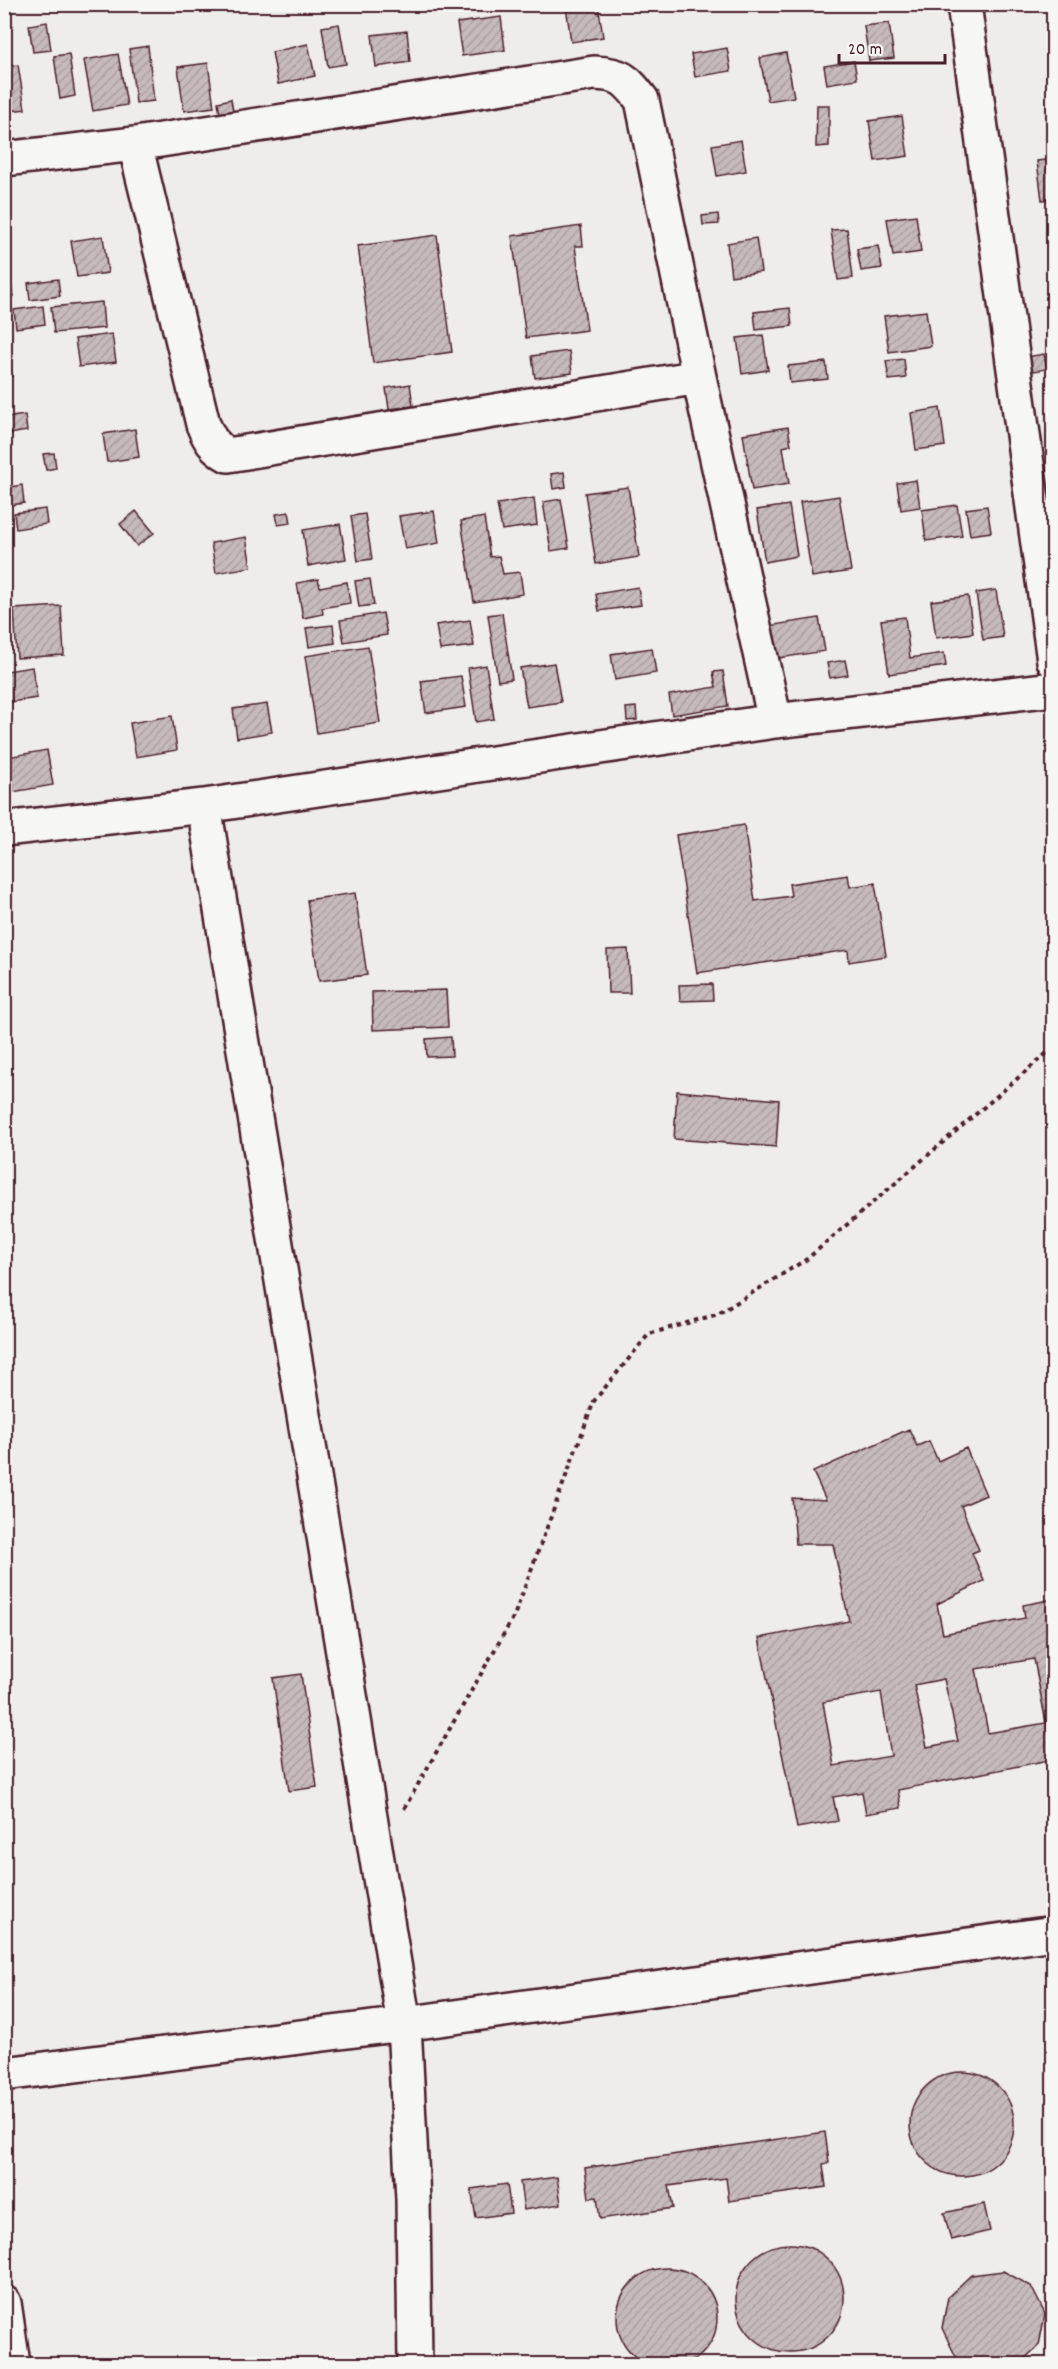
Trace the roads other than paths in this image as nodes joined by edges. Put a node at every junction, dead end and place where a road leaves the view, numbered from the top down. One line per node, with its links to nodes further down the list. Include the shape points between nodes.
1 (964, 4): 5 (street)
2 (135, 144): 3 (street); 4 (street, via 594,73 615,74 642,100); 4 (street, via 203,424 216,448 228,455)
3 (4, 159)
4 (699, 377): 7 (street)
5 (1053, 661)
6 (1053, 689): 7 (street)
7 (776, 722): 8 (street)
8 (204, 806): 9 (street); 11 (street)
9 (4, 828)
10 (1053, 1933): 11 (street)
11 (404, 2024): 12 (street); 15 (street)
12 (4, 2074)
13 (4, 2303): 14 (street)
14 (13, 2364)
15 (416, 2364)

